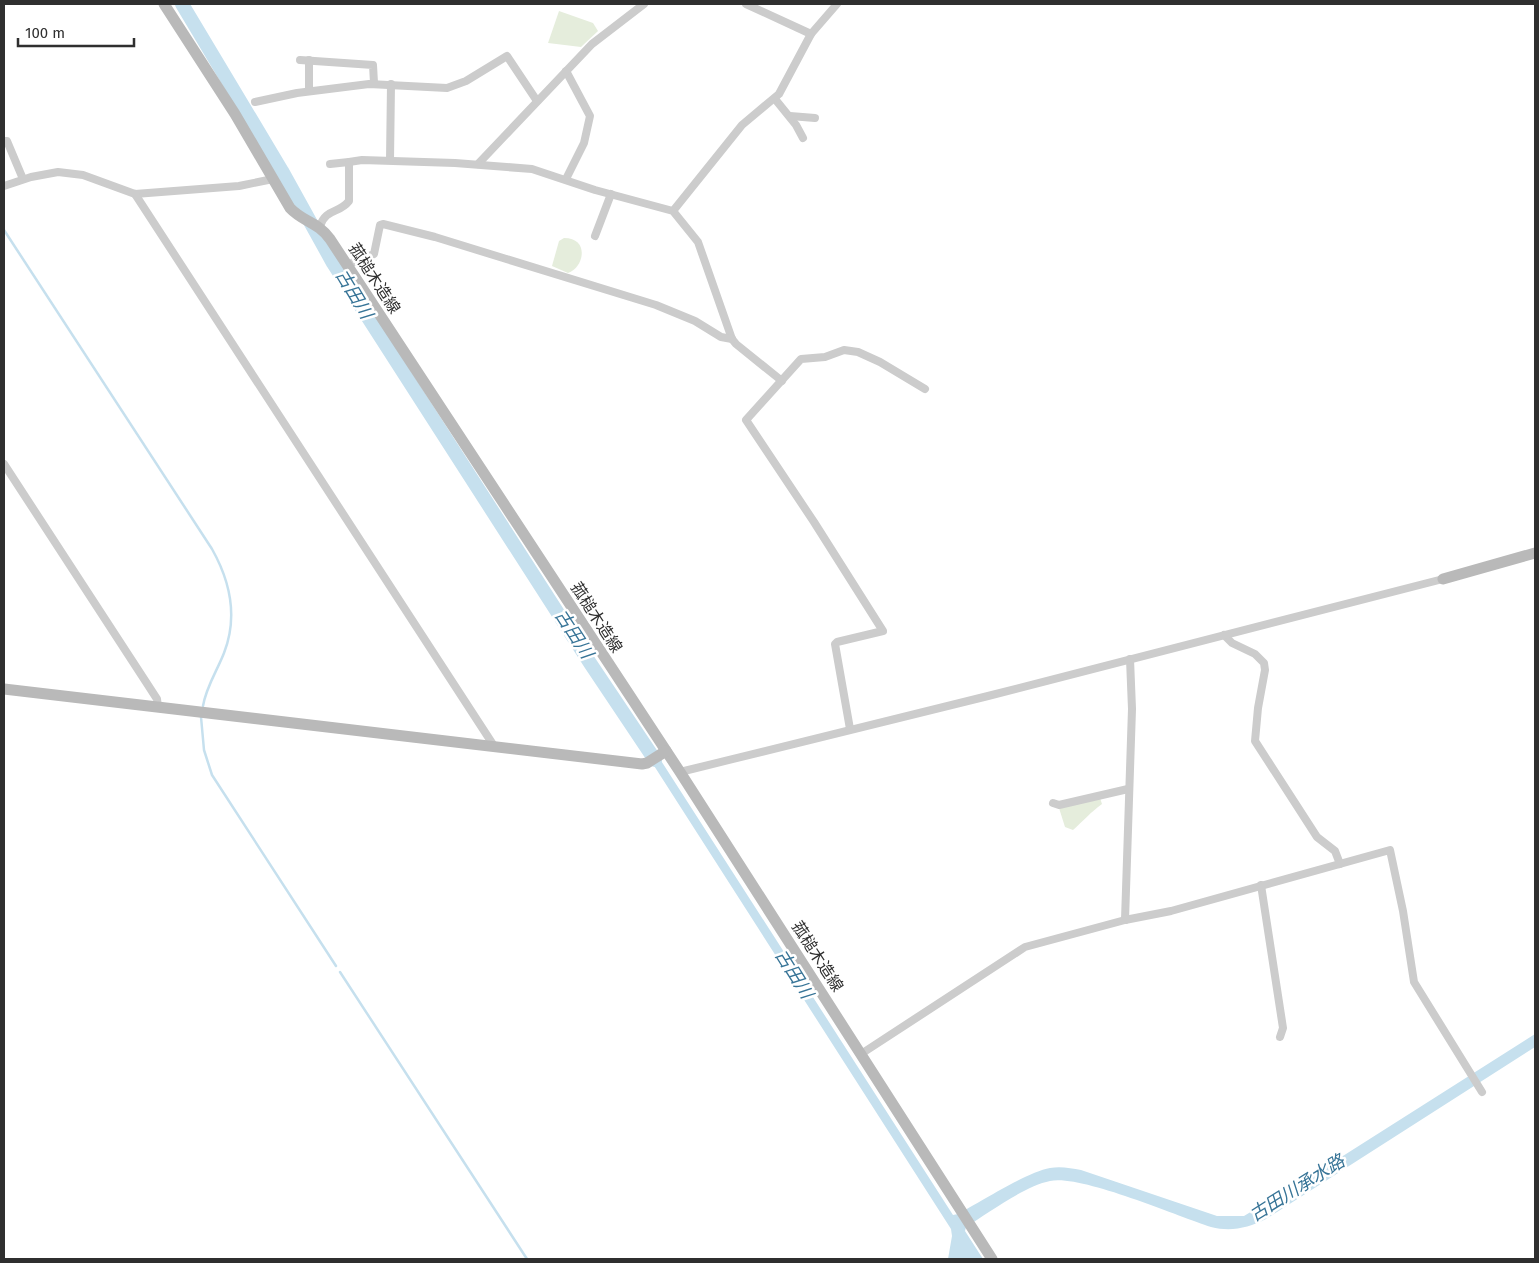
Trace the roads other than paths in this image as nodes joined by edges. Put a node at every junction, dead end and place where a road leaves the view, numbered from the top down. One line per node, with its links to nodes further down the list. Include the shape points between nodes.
1 (164, 4): 24 (main road, 菰槌木造線)
2 (644, 4): 8 (street, via 592,44)
3 (746, 4): 5 (street)
4 (837, 4): 5 (street)
5 (810, 34): 12 (street)
6 (300, 60): 7 (street)
7 (309, 60): 9 (street, via 373,65); 11 (street)
8 (566, 71): 13 (street); 25 (street, via 590,116 584,142)
9 (374, 84): 10 (street); 11 (street)
10 (391, 84): 13 (street, via 447,88 466,81 507,56); 19 (street)
11 (309, 91): 14 (street)
12 (776, 99): 15 (street); 29 (street, via 742,125)
13 (537, 101): 22 (street)
14 (255, 102)
15 (790, 116): 16 (street); 17 (street)
16 (815, 118)
17 (803, 138)
18 (4, 141): 23 (street, via 7,141)
19 (390, 160): 20 (street); 22 (street)
20 (349, 162): 21 (street); 30 (street, via 348,201 326,215)
21 (330, 164)
22 (478, 164): 25 (street, via 532,169)
23 (23, 179): 26 (street); 27 (street, via 49,173 74,173)
24 (273, 179): 27 (street, via 251,184); 30 (main road, 菰槌木造線, via 290,208)
25 (566, 179): 28 (street)
26 (4, 186)
27 (135, 194): 44 (street)
28 (611, 194): 29 (street); 31 (street)
29 (673, 210): 33 (street, via 698,242)
30 (319, 226): 32 (main road, 菰槌木造線)
31 (595, 236)
32 (347, 265): 33 (street, via 374,254 383,224 656,305); 45 (main road, 菰槌木造線)
33 (732, 339): 34 (street)
34 (782, 382): 35 (street, via 801,359 825,357 844,350 858,352 880,362); 43 (street, via 746,420 883,631 835,644)
35 (925, 390)
36 (4, 464): 42 (street, via 157,699)
37 (1535, 553): 38 (main road)
38 (1443, 579): 39 (street)
39 (1224, 635): 40 (street); 49 (street, via 1232,644 1259,657 1264,663 1255,741 1317,837 1335,851)
40 (1130, 659): 43 (street); 47 (street, via 1132,709)
41 (4, 689): 42 (main road)
42 (158, 707): 44 (main road)
43 (850, 729): 46 (street)
44 (494, 746): 45 (main road, via 647,764)
45 (664, 753): 46 (main road, 菰槌木造線)
46 (680, 772): 53 (main road, 菰槌木造線)
47 (1128, 790): 48 (street, via 1059,805); 51 (street)
48 (1053, 803)
49 (1340, 864): 50 (street); 54 (street, via 1392,851 1414,982)
50 (1261, 885): 51 (street, via 1171,911); 52 (street, via 1283,1028)
51 (1125, 920): 53 (street, via 1018,950)
52 (1280, 1037)
53 (861, 1054): 55 (main road, 菰槌木造線)
54 (1482, 1092)
55 (992, 1259)

